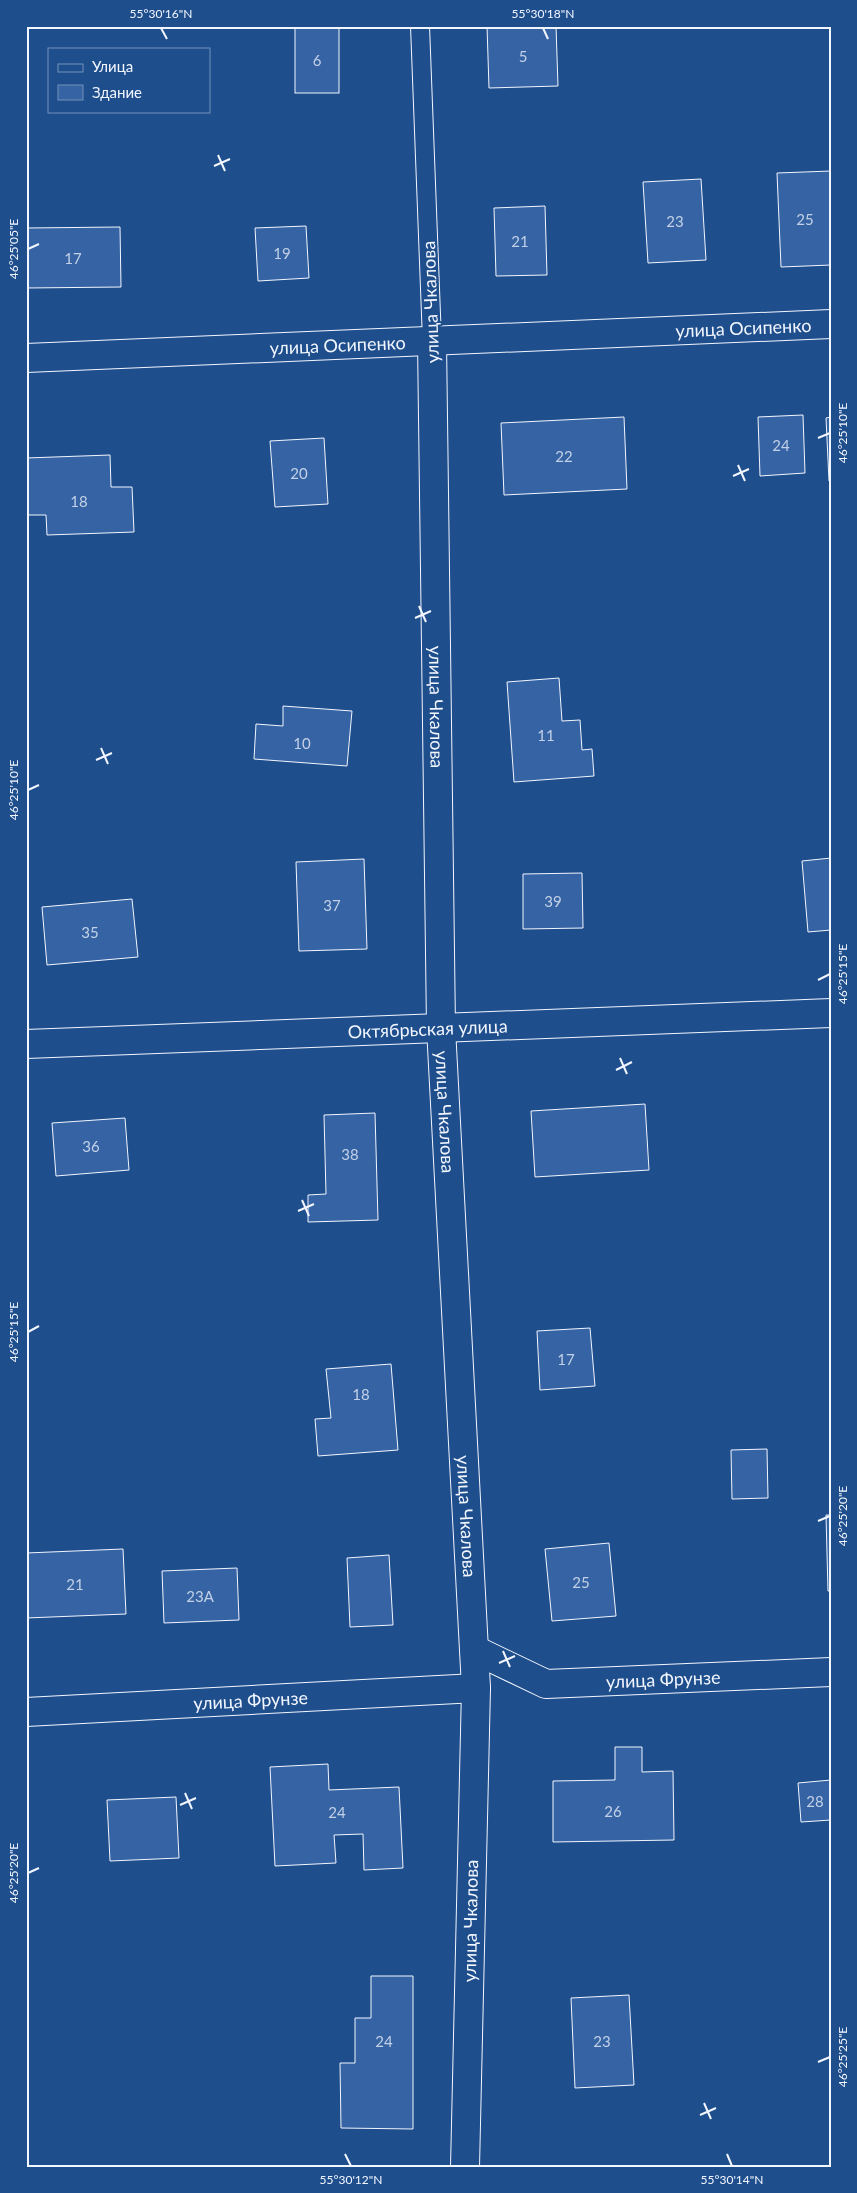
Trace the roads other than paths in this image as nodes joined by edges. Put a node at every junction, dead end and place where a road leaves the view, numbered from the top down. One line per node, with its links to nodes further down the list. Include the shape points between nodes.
1 (420, 26): 3 (lane, улица Чкалова)
2 (831, 324): 3 (street, улица Осипенко)
3 (432, 341): 4 (street, улица Осипенко); 6 (street, улица Чкалова)
4 (26, 358)
5 (831, 1013): 6 (street, Октябрьская улица)
6 (441, 1028): 7 (street, Октябрьская улица); 8 (street, улица Чкалова)
7 (26, 1044)
8 (475, 1650): 9 (street, улица Фрунзе, via 546,1684); 10 (street, улица Чкалова)
9 (831, 1672)
10 (476, 1688): 11 (street, улица Фрунзе); 12 (street, улица Чкалова)
11 (26, 1712)
12 (464, 2167)

